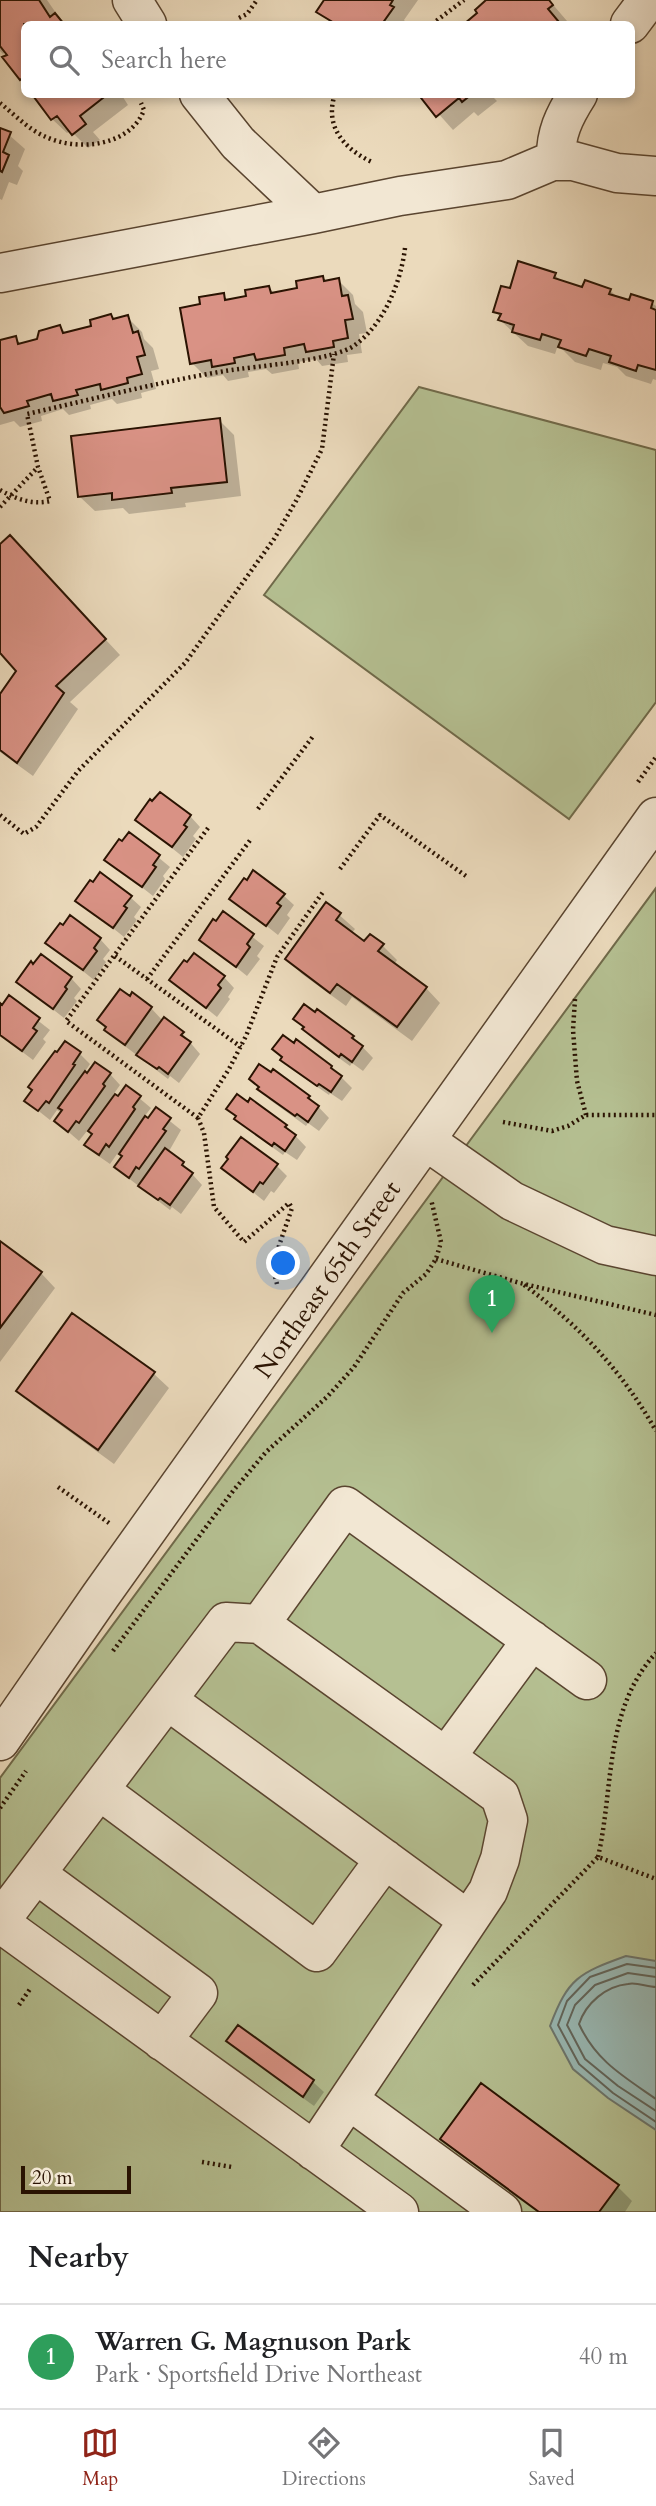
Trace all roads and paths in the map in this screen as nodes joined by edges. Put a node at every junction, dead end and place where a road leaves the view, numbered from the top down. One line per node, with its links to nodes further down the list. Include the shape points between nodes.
1 (132, 0): 6 (street)
2 (257, 0): 5 (path)
3 (464, 0): 7 (path)
4 (648, 0): 8 (street)
5 (239, 18)
6 (145, 21)
7 (436, 21)
8 (632, 21)
9 (202, 98): 17 (street, via 239,143)
10 (334, 98): 15 (path, via 333,128 345,144)
11 (576, 98): 14 (street, via 560,127)
12 (0, 103): 13 (path, via 44,136 92,145 117,137 141,120)
13 (141, 103)
14 (556, 161): 16 (street); 17 (street, via 507,180)
15 (378, 165)
16 (656, 176)
17 (313, 214): 19 (street)
18 (405, 248): 20 (path, via 402,272 386,307 360,341)
19 (0, 273)
20 (334, 354): 21 (path, via 223,371 27,414); 27 (path, via 317,460 274,539 185,663 78,771 36,827 24,834)
21 (38, 467): 23 (path); 23 (path, via 50,501)
22 (0, 490): 23 (path)
23 (11, 496): 24 (path)
24 (0, 508)
25 (314, 735): 26 (path)
26 (258, 809)
27 (0, 816)
28 (656, 817): 42 (street, Northeast 65th Street)
29 (208, 828): 34 (path)
30 (251, 839): 35 (path)
31 (340, 869): 32 (path, via 380,815)
32 (466, 876)
33 (323, 892): 37 (path, via 277,957)
34 (115, 956): 35 (path); 40 (path, via 66,1021)
35 (147, 979): 37 (path)
36 (574, 994): 38 (path, via 577,1081)
37 (241, 1047): 40 (path)
38 (586, 1115): 39 (path); 41 (path, via 552,1131)
39 (656, 1115)
40 (198, 1118): 47 (path, via 214,1207 244,1242 289,1203 292,1208 272,1266)
41 (503, 1122)
42 (426, 1140): 44 (street, via 512,1201 604,1245); 58 (street, Northeast 65th Street)
43 (433, 1200): 45 (path, via 441,1242)
44 (656, 1256)
45 (436, 1259): 46 (path); 54 (path, via 403,1293 354,1367 266,1452 233,1491)
46 (520, 1283): 48 (path); 49 (path, via 584,1334 622,1377)
47 (279, 1293)
48 (656, 1315)
49 (656, 1431)
50 (58, 1487): 51 (path)
51 (109, 1524)
52 (260, 1624): 53 (street, via 345,1506); 57 (street, via 226,1622); 59 (street)
53 (532, 1640): 56 (street); 59 (street)
54 (111, 1653)
55 (656, 1653): 63 (path, via 634,1683 617,1724)
56 (587, 1680)
57 (167, 1700): 61 (street); 64 (street)
58 (0, 1741)
59 (446, 1757): 67 (street, via 500,1796 508,1820 488,1891)
60 (32, 1762): 62 (path)
61 (99, 1790): 64 (street, via 317,1952); 65 (street)
62 (0, 1808)
63 (598, 1857): 66 (path); 69 (path)
64 (385, 1859): 67 (street)
65 (36, 1874): 68 (street); 70 (street, via 198,1993)
66 (656, 1879)
67 (468, 1920): 71 (street)
68 (0, 1922): 70 (street)
69 (470, 1989)
70 (162, 2041): 72 (street)
71 (349, 2100): 72 (street); 76 (street)
72 (314, 2151): 75 (street)
73 (202, 2162): 74 (path)
74 (232, 2167)
75 (399, 2212)
76 (502, 2212)

